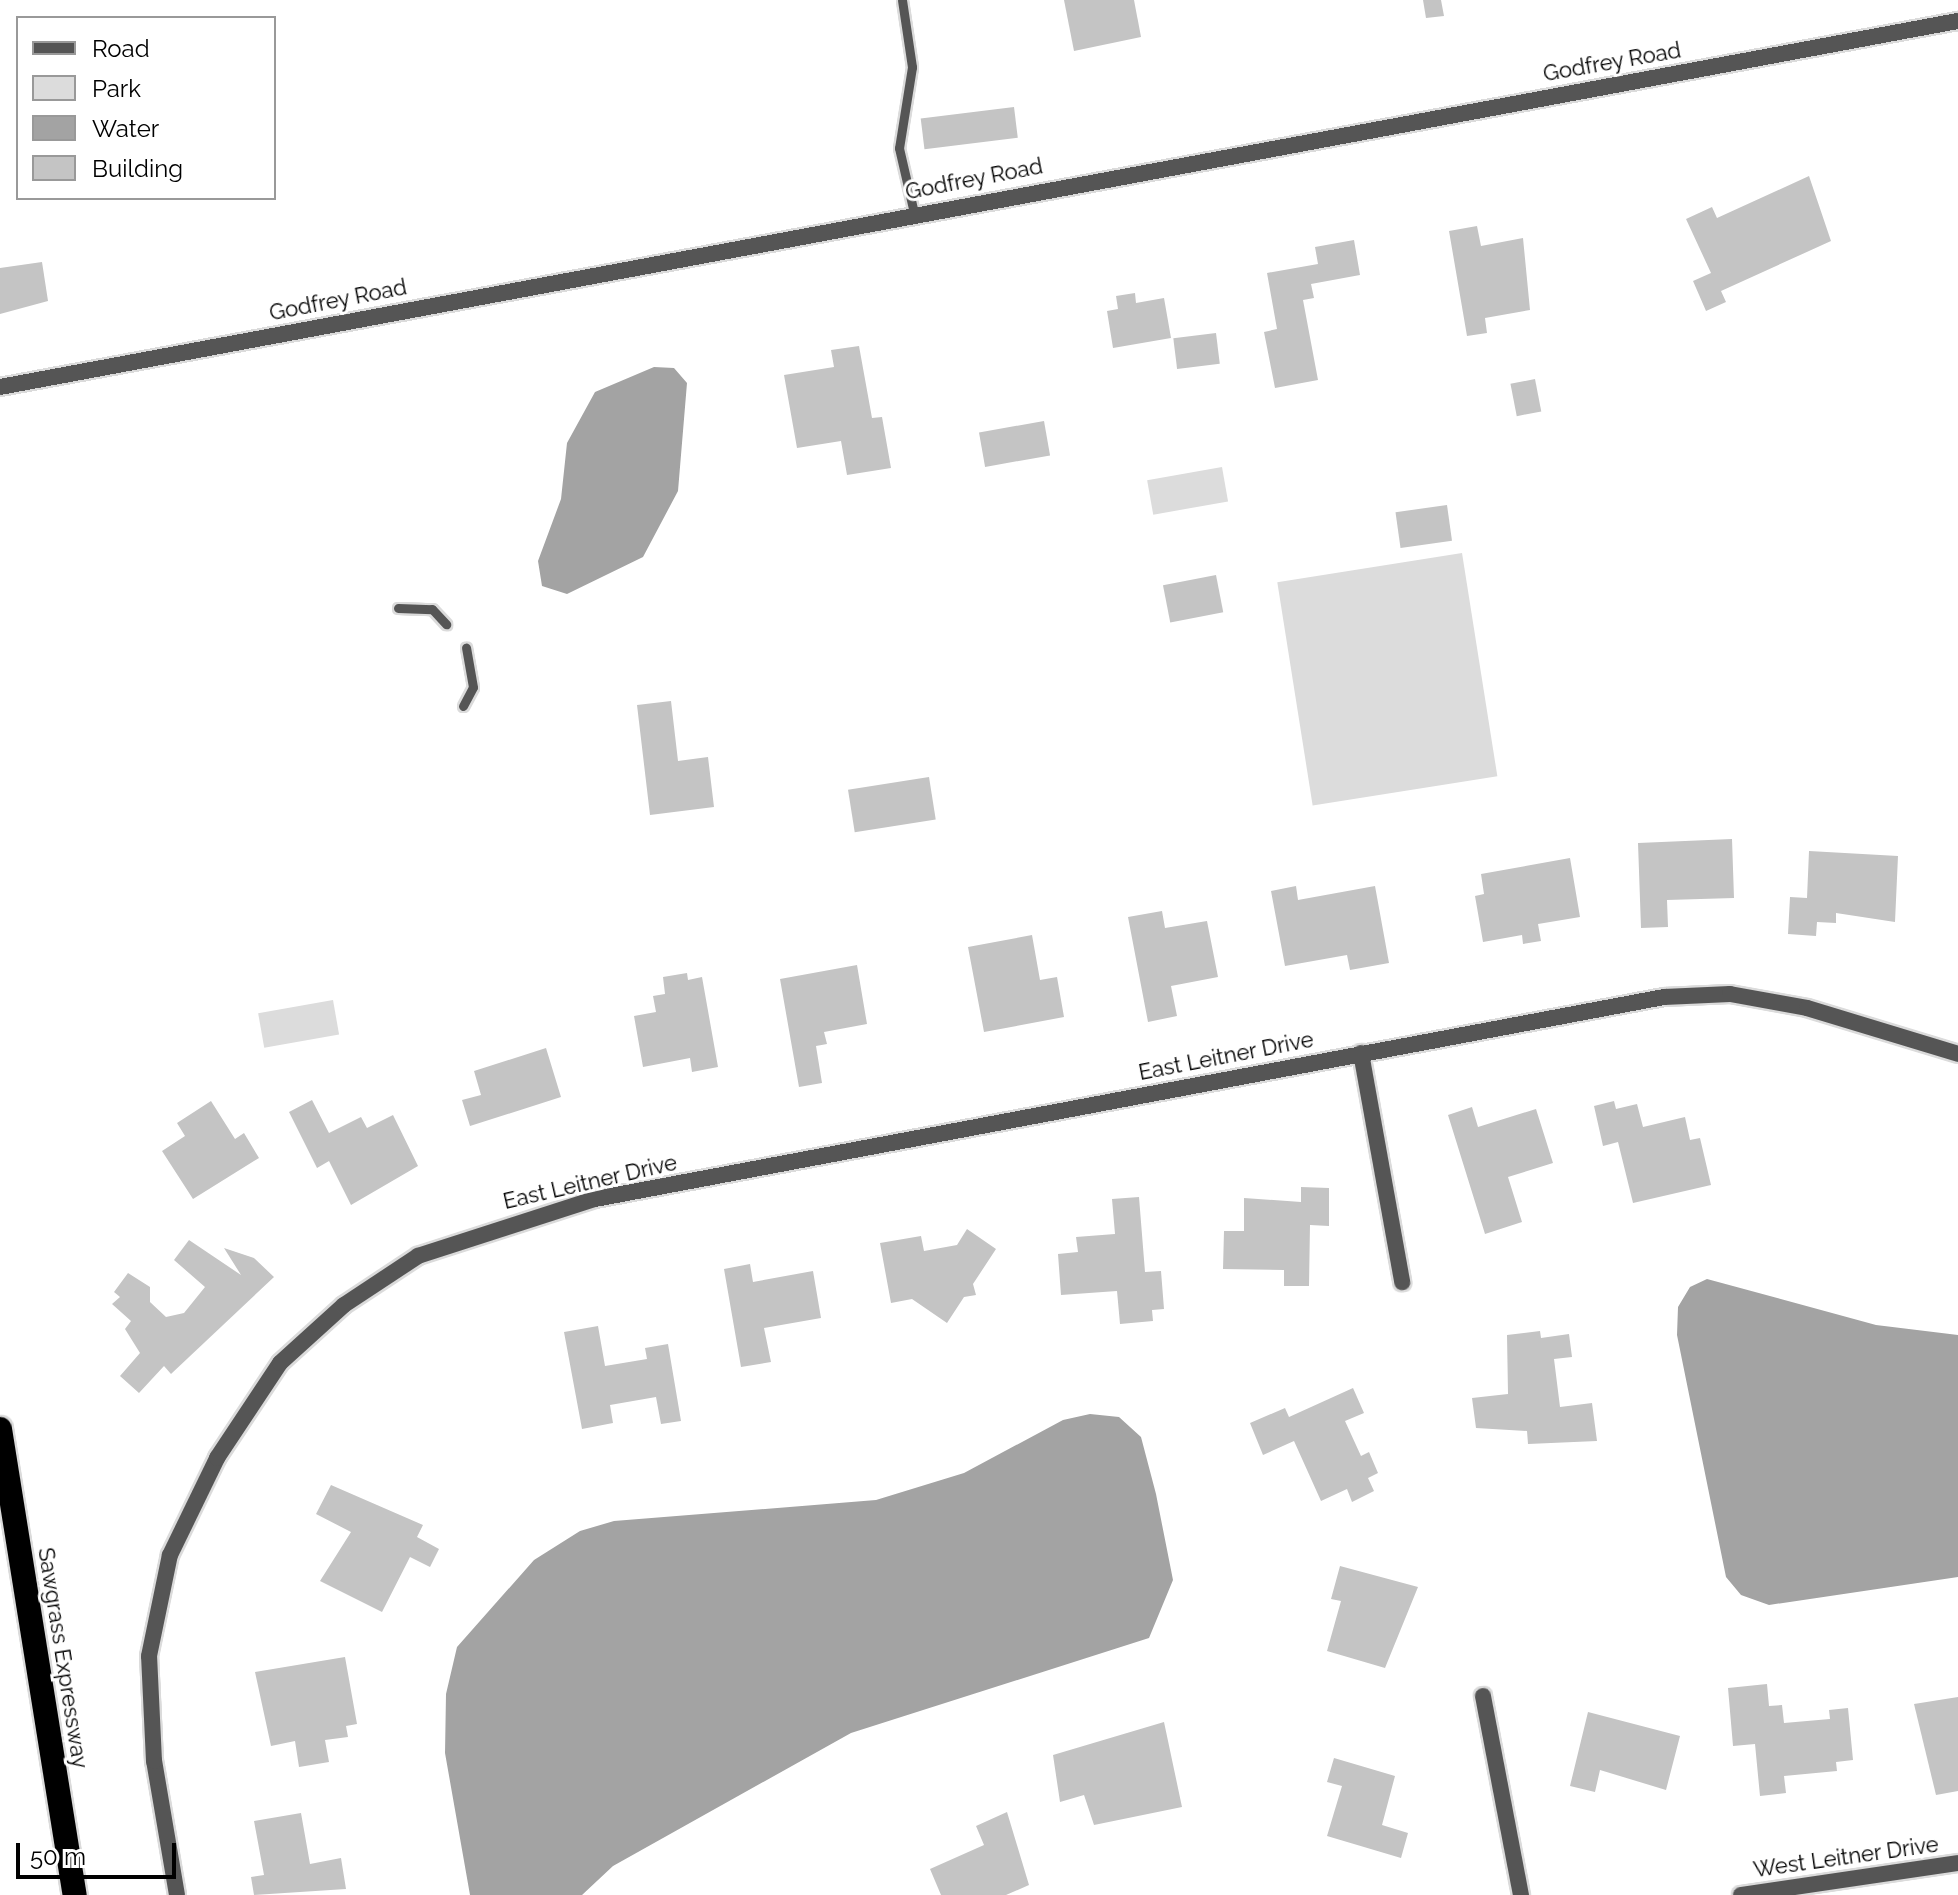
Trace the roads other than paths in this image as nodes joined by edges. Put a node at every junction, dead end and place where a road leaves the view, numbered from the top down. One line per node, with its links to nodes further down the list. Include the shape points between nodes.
1 (902, 0): 3 (lane, via 912,67 899,148)
2 (1958, 21): 3 (street, Godfrey Road)
3 (914, 213): 4 (street, Godfrey Road)
4 (0, 387)
5 (398, 608): 6 (lane, via 432,609)
6 (446, 624)
7 (466, 648): 8 (lane, via 473,687)
8 (463, 706)
9 (1361, 1053): 10 (street, East Leitner Drive, via 1664,997 1730,994 1807,1008); 11 (street); 16 (street, East Leitner Drive, via 533,1214 418,1256 344,1305 280,1363 217,1458 170,1555 149,1656 154,1761)
10 (1958, 1054)
11 (1402, 1282)
12 (0, 1429): 15 (highway, Sawgrass Expressway)
13 (1483, 1696): 17 (street)
14 (1958, 1863): 18 (street, West Leitner Drive)
15 (75, 1895)
16 (177, 1895)
17 (1521, 1895)
18 (1741, 1895)

